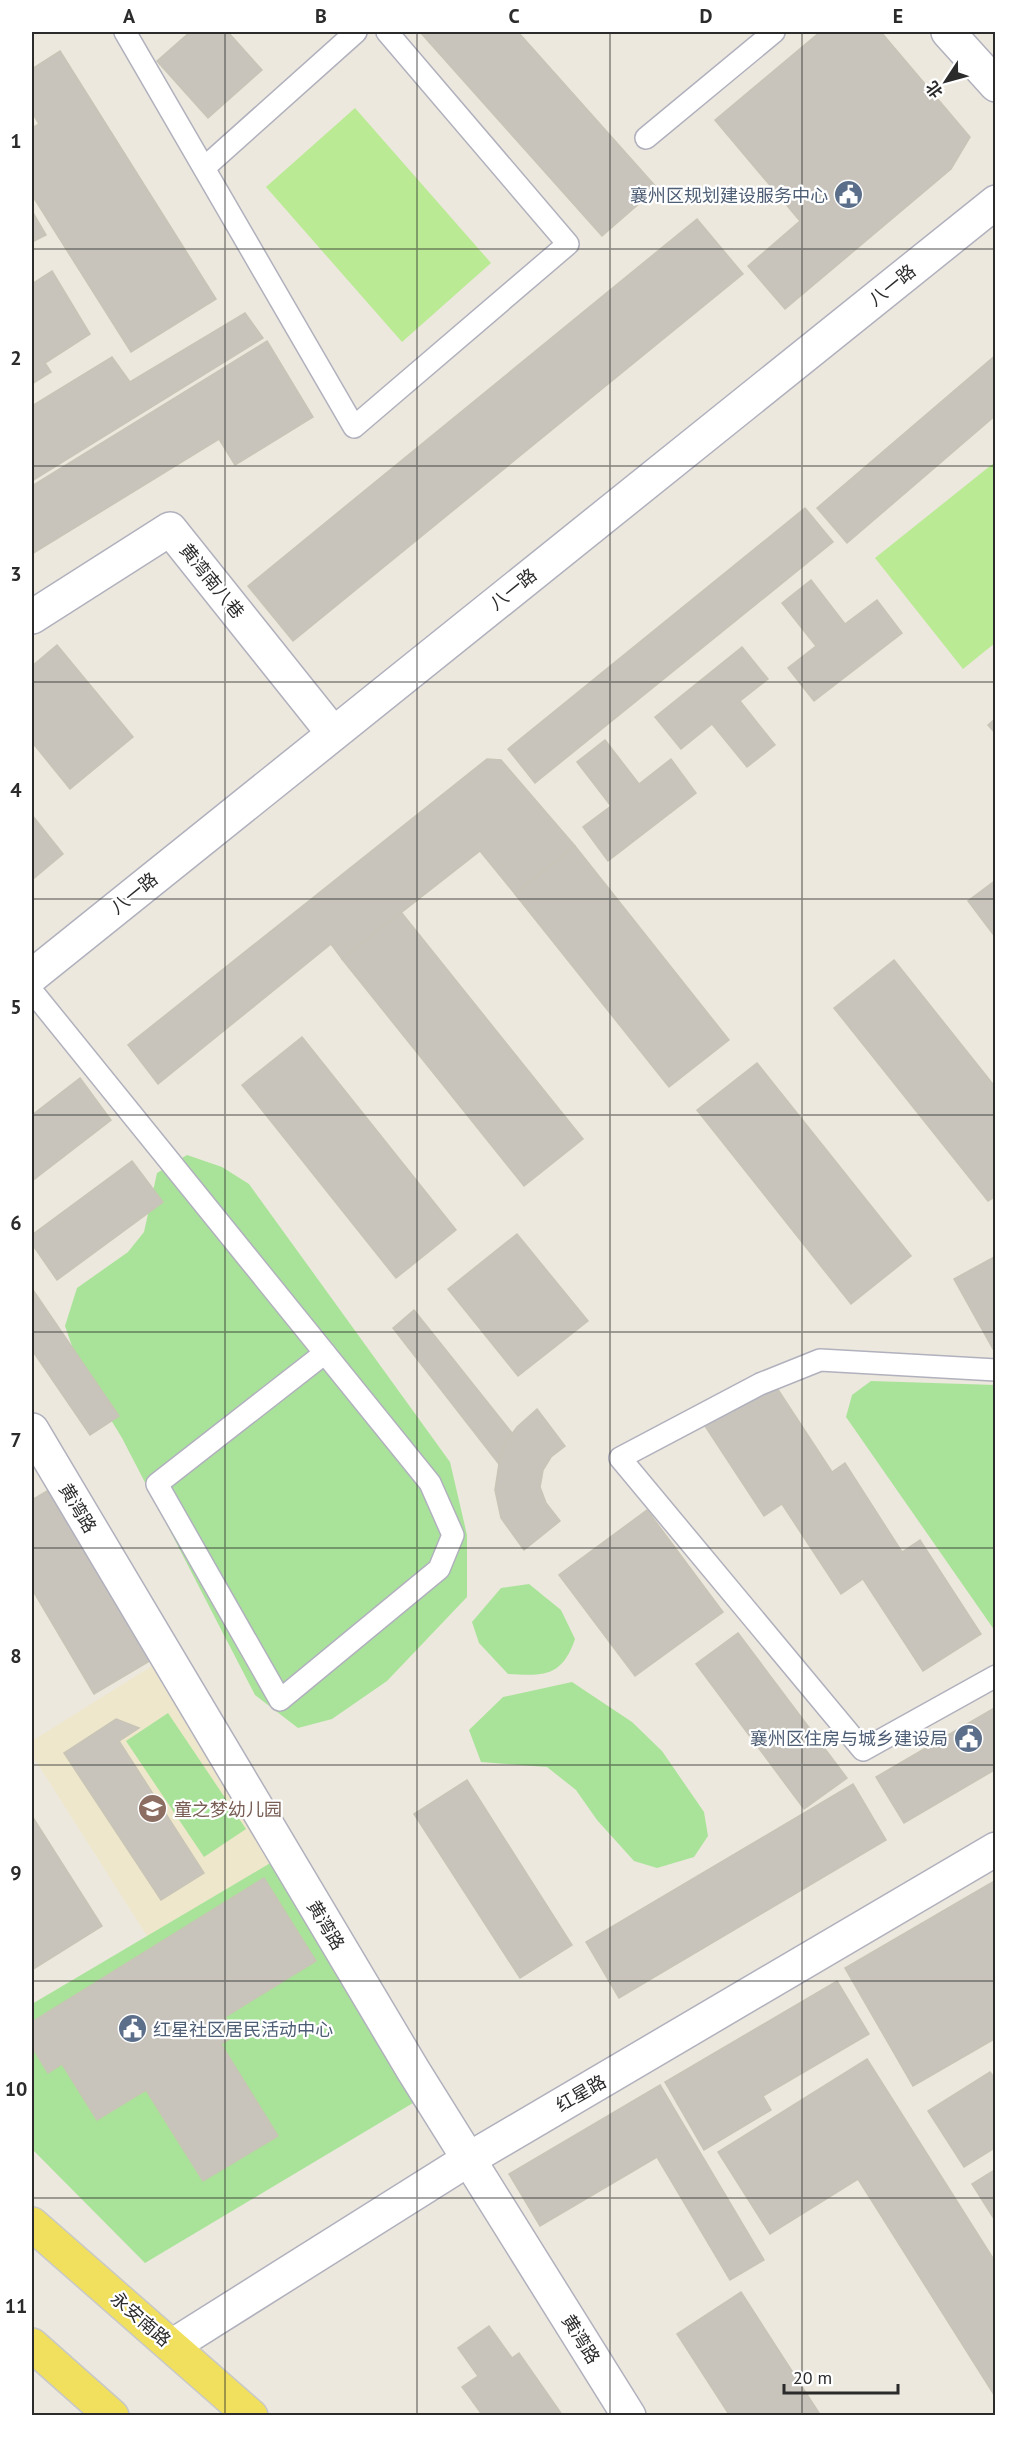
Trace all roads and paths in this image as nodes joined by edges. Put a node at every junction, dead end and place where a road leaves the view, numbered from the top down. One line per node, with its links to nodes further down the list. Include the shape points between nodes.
1 (125, 32): 8 (lane)
2 (356, 32): 8 (lane)
3 (387, 32): 8 (lane, via 568,244 354,427)
4 (774, 32): 7 (lane)
5 (948, 32): 6 (street)
6 (996, 85)
7 (646, 138)
8 (204, 168)
9 (996, 202): 11 (street, 八一路)
10 (32, 617): 11 (street, 黄湾南八巷, via 170,529)
11 (333, 733): 12 (street, 八一路)
12 (32, 976)
13 (32, 991): 14 (lane)
14 (325, 1353): 14 (lane, via 429,1483 453,1535 439,1569 280,1700 157,1484)
15 (996, 1370): 17 (lane, via 820,1360 760,1384 620,1458 863,1750)
16 (32, 1430): 19 (street, 黄湾路)
17 (996, 1676)
18 (996, 1849): 19 (street, 红星路)
19 (469, 2159): 22 (street, 红星路); 25 (street, 黄湾路)
20 (32, 2224): 22 (main road, 永安南路)
21 (32, 2345): 23 (main road)
22 (172, 2346): 24 (main road, 永安南路)
23 (112, 2415)
24 (251, 2415)
25 (629, 2415)

